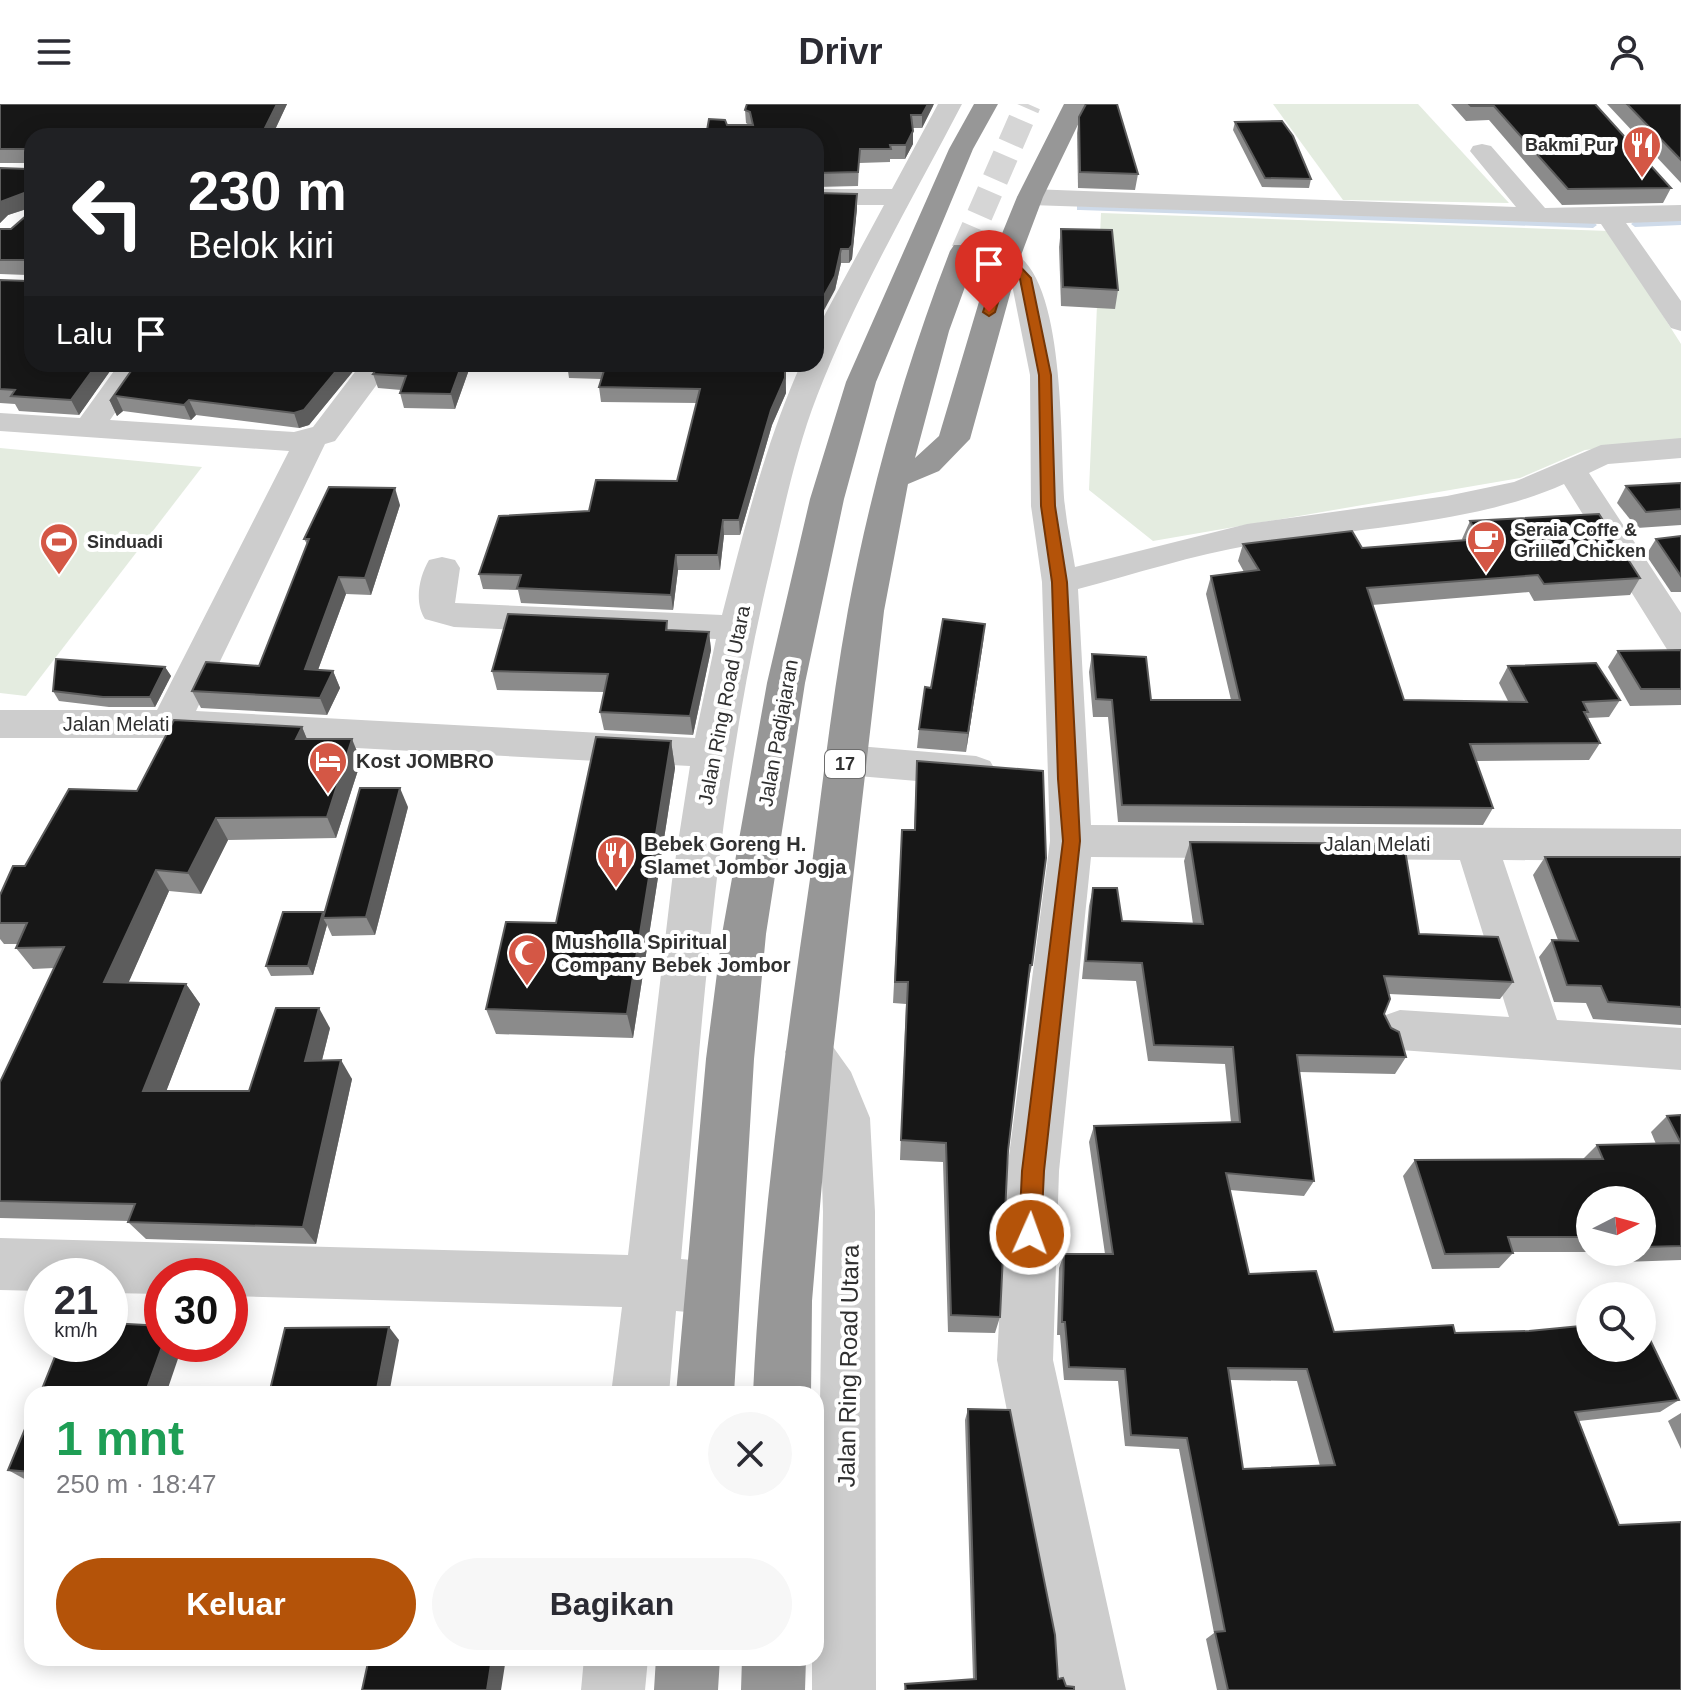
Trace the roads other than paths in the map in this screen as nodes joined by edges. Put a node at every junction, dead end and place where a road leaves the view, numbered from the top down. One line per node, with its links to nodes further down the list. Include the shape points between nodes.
1 (950, 104): 6 (street, Jalan Ring Road Utara)
2 (986, 104): 42 (highway, Jalan Padjajaran, via 955,163 861,382 827,499 786,683 744,934)
3 (1076, 104): 7 (highway)
4 (1482, 151): 9 (street)
5 (824, 197): 6 (street)
6 (900, 197): 14 (street, Jalan Ring Road Utara)
7 (1030, 197): 9 (street); 12 (highway)
8 (1678, 202): 10 (street)
9 (1538, 216): 10 (street)
10 (1609, 217): 13 (street)
11 (964, 251): 23 (highway, 17, via 934,331)
12 (1006, 258): 23 (highway, via 954,439 934,461); 25 (street, via 1025,278 1045,375 1048,506)
13 (1681, 322)
14 (824, 346)
15 (128, 372): 19 (street)
16 (371, 372): 20 (street, via 324,434)
17 (812, 372): 26 (street, Jalan Ring Road Utara, via 772,489)
18 (0, 422): 19 (street)
19 (89, 427): 20 (street)
20 (311, 439): 29 (street)
21 (1681, 448): 22 (street, via 1601,455)
22 (1571, 470): 25 (street, via 1524,490 1247,535); 27 (street, via 1634,542)
23 (893, 478): 31 (highway, 17, via 866,611)
24 (442, 568): 26 (street, via 438,611 454,615)
25 (1060, 582): 32 (street)
26 (737, 628): 30 (street, Jalan Ring Road Utara)
27 (1681, 642)
28 (0, 724): 29 (street, Jalan Melati)
29 (170, 724): 30 (street, Jalan Melati)
30 (712, 753): 41 (street, Jalan Ring Road Utara)
31 (846, 760): 32 (street); 39 (highway, 17)
32 (1040, 777): 33 (street)
33 (1071, 841): 34 (street, Jalan Melati); 53 (street, via 1033,1171 1025,1360)
34 (1476, 844): 35 (street, Jalan Melati); 37 (street)
35 (1681, 845)
36 (1400, 1030): 37 (street)
37 (1540, 1039): 38 (street)
38 (1681, 1049)
39 (809, 1052): 45 (highway, 17, via 785,1301); 52 (street, Jalan Ring Road Utara, via 834,1087 845,1118 849,1212)
40 (0, 1264): 41 (street)
41 (650, 1282): 42 (street); 43 (street, Jalan Ring Road Utara)
42 (711, 1288): 44 (highway, Jalan Padjajaran)
43 (641, 1386)
44 (705, 1386)
45 (782, 1386)
46 (615, 1666): 49 (street)
47 (688, 1666): 50 (highway)
48 (774, 1666): 51 (highway)
49 (613, 1690)
50 (686, 1690)
51 (773, 1690)
52 (844, 1690)
53 (1094, 1690)

